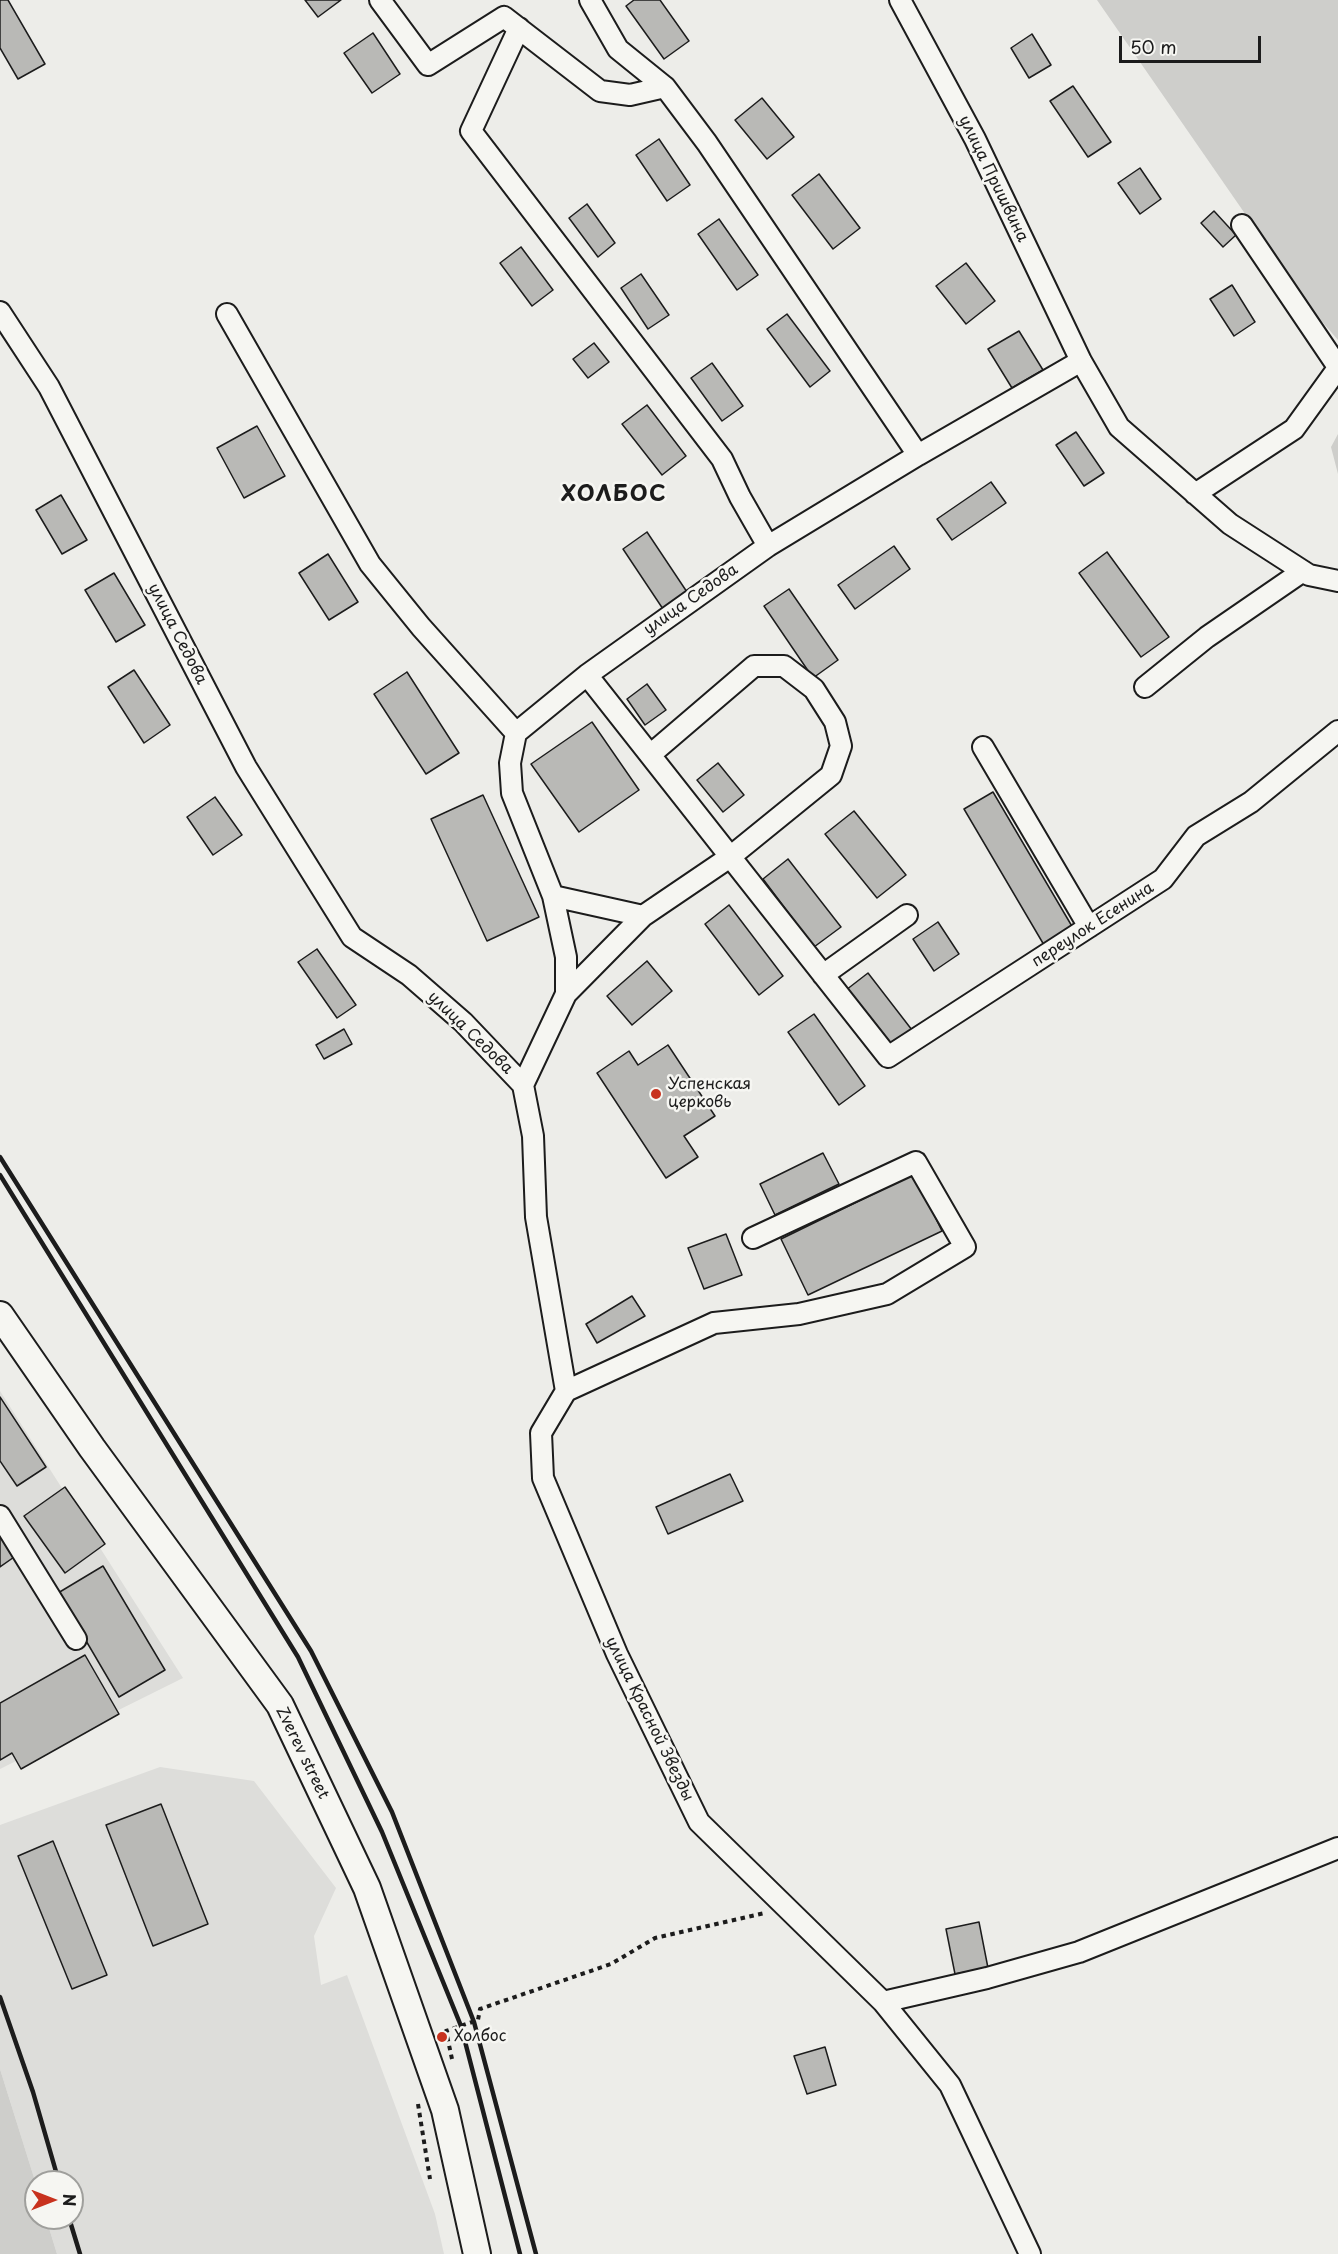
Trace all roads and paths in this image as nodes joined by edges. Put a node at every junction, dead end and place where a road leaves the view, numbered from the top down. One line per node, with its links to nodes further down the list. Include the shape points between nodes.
1 (380, 0): 4 (street, via 428,65 504,17)
2 (590, 0): 5 (street, via 618,49)
3 (900, 0): 9 (street, улица Пришвина, via 975,139)
4 (519, 28): 5 (street, via 600,91 630,95); 13 (street, via 471,130 722,459)
5 (665, 87): 11 (street)
6 (1242, 225): 10 (street)
7 (0, 312): 29 (street, улица Седова, via 49,387 246,767 352,937 418,983 463,1022)
8 (227, 314): 19 (street, via 370,564)
9 (1081, 361): 11 (street, улица Седова); 12 (street, улица Пришвина, via 1119,427)
10 (1338, 367): 12 (street, via 1294,429)
11 (918, 454): 13 (street, улица Седова)
12 (1196, 494): 14 (street, улица Пришвина, via 1230,524)
13 (768, 546): 16 (street, улица Седова)
14 (1303, 571): 15 (street, улица Пришвина); 17 (street, via 1207,637)
15 (1338, 580)
16 (586, 675): 19 (street, улица Седова); 21 (street)
17 (1145, 687)
18 (1338, 731): 26 (street, переулок Есенина, via 1251,802 1196,836 1163,879)
19 (516, 733): 23 (street, улица Седова, via 510,763 512,793)
20 (983, 747): 26 (street)
21 (650, 755): 22 (street); 22 (street, via 754,666 784,666 814,689 836,722 841,746 831,775)
22 (730, 857): 25 (street); 27 (street)
23 (553, 896): 25 (street); 28 (street, улица Седова, via 566,957)
24 (907, 915): 27 (street)
25 (643, 916): 28 (street)
26 (1089, 927): 27 (street, переулок Есенина, via 888,1057)
27 (823, 975)
28 (566, 994): 29 (street, улица Седова)
29 (523, 1085): 32 (street, via 532,1136 536,1217)
30 (753, 1238): 32 (street, via 916,1162 965,1247 887,1294 799,1314 714,1323)
31 (0, 1315): 38 (main road, Zverev street, via 280,1705 367,1888)
32 (566, 1391): 36 (street, улица Красной Звезды, via 542,1433 543,1478 617,1654 699,1822)
33 (0, 1516): 34 (street)
34 (76, 1639)
35 (1338, 1848): 37 (street, via 1079,1952)
36 (787, 1908): 37 (street, улица Красной Звезды); 38 (path, via 655,1938 611,1964 480,2009 478,2020 446,2031 453,2064)
37 (883, 2002): 42 (street, улица Красной Звезды, via 950,2085)
38 (432, 2071): 41 (main road, Zverev street, via 445,2110)
39 (417, 2100): 40 (path)
40 (430, 2179)
41 (477, 2254)
42 (1030, 2254)

